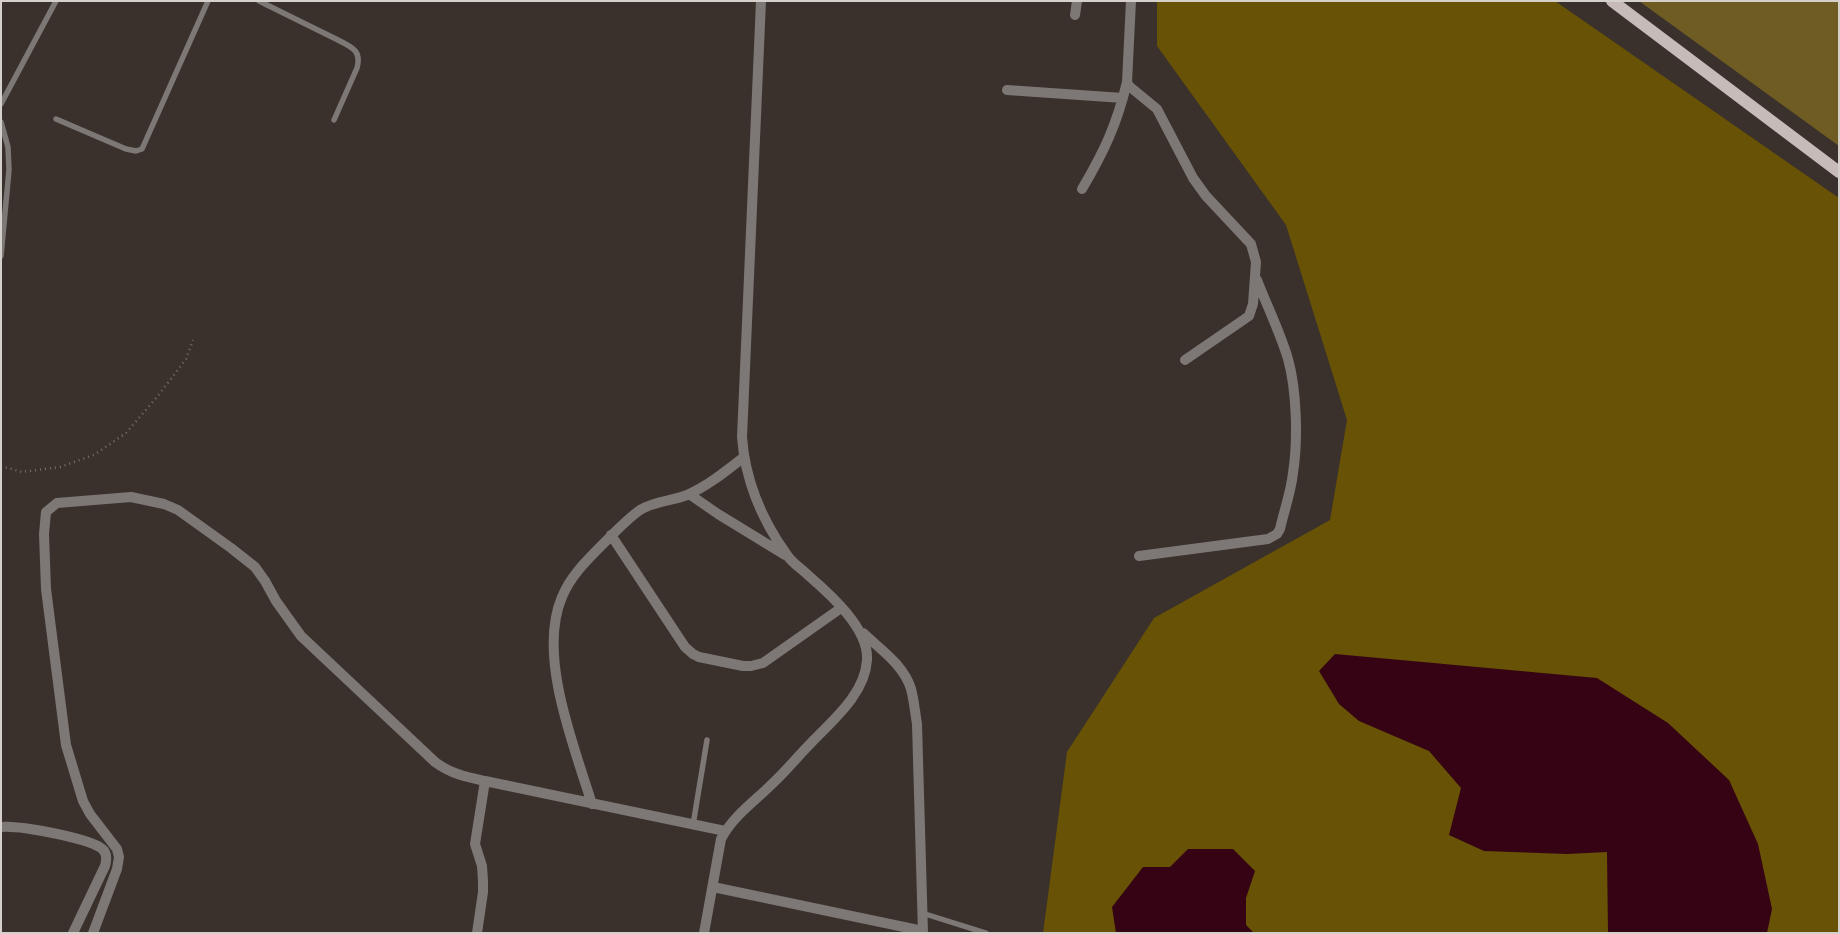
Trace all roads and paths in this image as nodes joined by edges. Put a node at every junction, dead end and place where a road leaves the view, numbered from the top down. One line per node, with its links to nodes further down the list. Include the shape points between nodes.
1 (56, 1): 12 (lane)
2 (208, 1): 13 (lane, via 142,149 126,149)
3 (259, 1): 14 (lane, via 357,52 357,68)
4 (761, 1): 22 (street)
5 (1077, 1): 8 (street)
6 (1131, 1): 9 (street)
7 (1612, 1): 16 (main road)
8 (1075, 15)
9 (1127, 82): 11 (street); 19 (street, via 1157,109 1193,178 1251,244 1256,262)
10 (1007, 90): 11 (street)
11 (1124, 98): 17 (street, via 1110,140)
12 (1, 104)
13 (56, 119)
14 (334, 120)
15 (2, 125): 18 (lane, via 8,147 9,170)
16 (1839, 172)
17 (1082, 189)
18 (1, 256)
19 (1255, 276): 21 (street, via 1249,316); 26 (street, via 1288,358 1295,410 1295,461 1280,529 1268,540)
20 (193, 340): 23 (path, via 186,359 126,433 94,454 60,467 22,472)
21 (1185, 360)
22 (744, 457): 24 (street); 27 (street, via 754,495 767,524)
23 (1, 466)
24 (689, 494): 25 (street, via 646,507); 27 (street)
25 (611, 536): 28 (street, via 685,646 699,657 744,666 763,663); 32 (street, via 568,584 558,609 554,633 559,690)
26 (1139, 556)
27 (788, 557): 28 (street)
28 (841, 608): 29 (street)
29 (858, 628): 35 (street, via 867,649 867,659 854,696); 37 (street, via 897,665 911,688 917,724)
30 (707, 740): 33 (lane)
31 (485, 781): 32 (street); 40 (street, via 456,775 436,762 302,636 255,568 178,510 131,497 57,503 46,512 44,534 50,627 66,745 83,801 117,849 119,857); 41 (street, via 475,838 484,882)
32 (592, 804): 33 (street)
33 (693, 824): 35 (street)
34 (1, 827): 39 (street, via 49,832 102,848 107,860 105,866)
35 (725, 831): 36 (street)
36 (713, 887): 38 (street); 42 (street)
37 (922, 913): 38 (street); 43 (lane)
38 (923, 932)
39 (73, 933)
40 (93, 933)
41 (476, 933)
42 (704, 933)
43 (986, 933)

